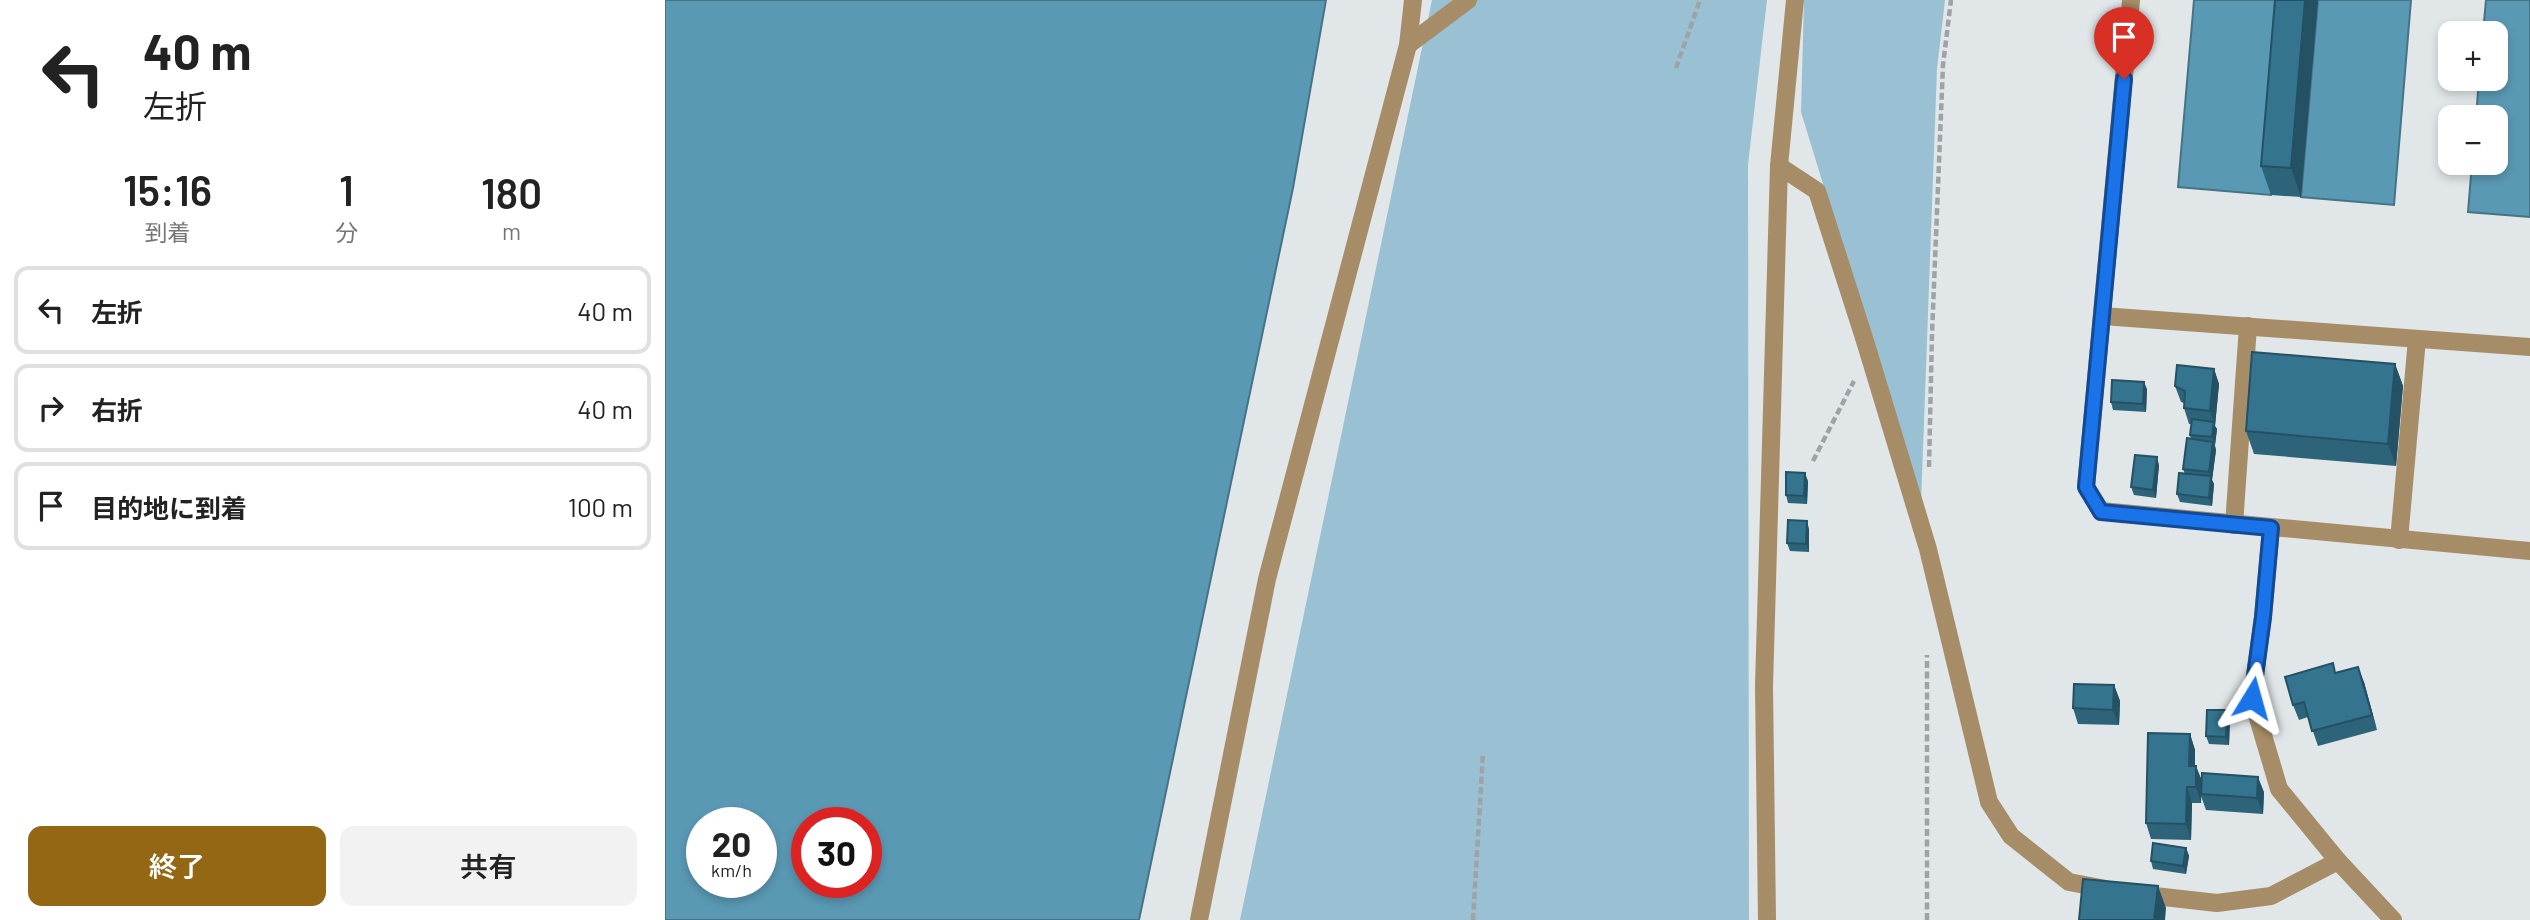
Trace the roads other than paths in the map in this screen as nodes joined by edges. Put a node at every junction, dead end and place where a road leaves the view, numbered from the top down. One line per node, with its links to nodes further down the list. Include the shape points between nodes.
1 (1413, 0): 5 (street)
2 (1468, 0): 5 (street)
3 (1795, 0): 6 (street)
4 (2131, 0): 7 (street)
5 (1408, 45): 16 (street, via 1267,579)
6 (1779, 166): 15 (street, via 1817,191 1928,549 1989,802 2011,835 2069,882 2217,903 2271,896); 17 (street, via 1764,686)
7 (2102, 316): 8 (street); 11 (street, via 2086,487 2101,512)
8 (2248, 327): 9 (street); 11 (street)
9 (2417, 339): 10 (street); 13 (street)
10 (2530, 347)
11 (2234, 524): 12 (street)
12 (2271, 528): 13 (street); 15 (street, via 2252,698 2279,789)
13 (2399, 540): 14 (street)
14 (2530, 551)
15 (2338, 860): 18 (street)
16 (1199, 920)
17 (1767, 920)
18 (2393, 920)

